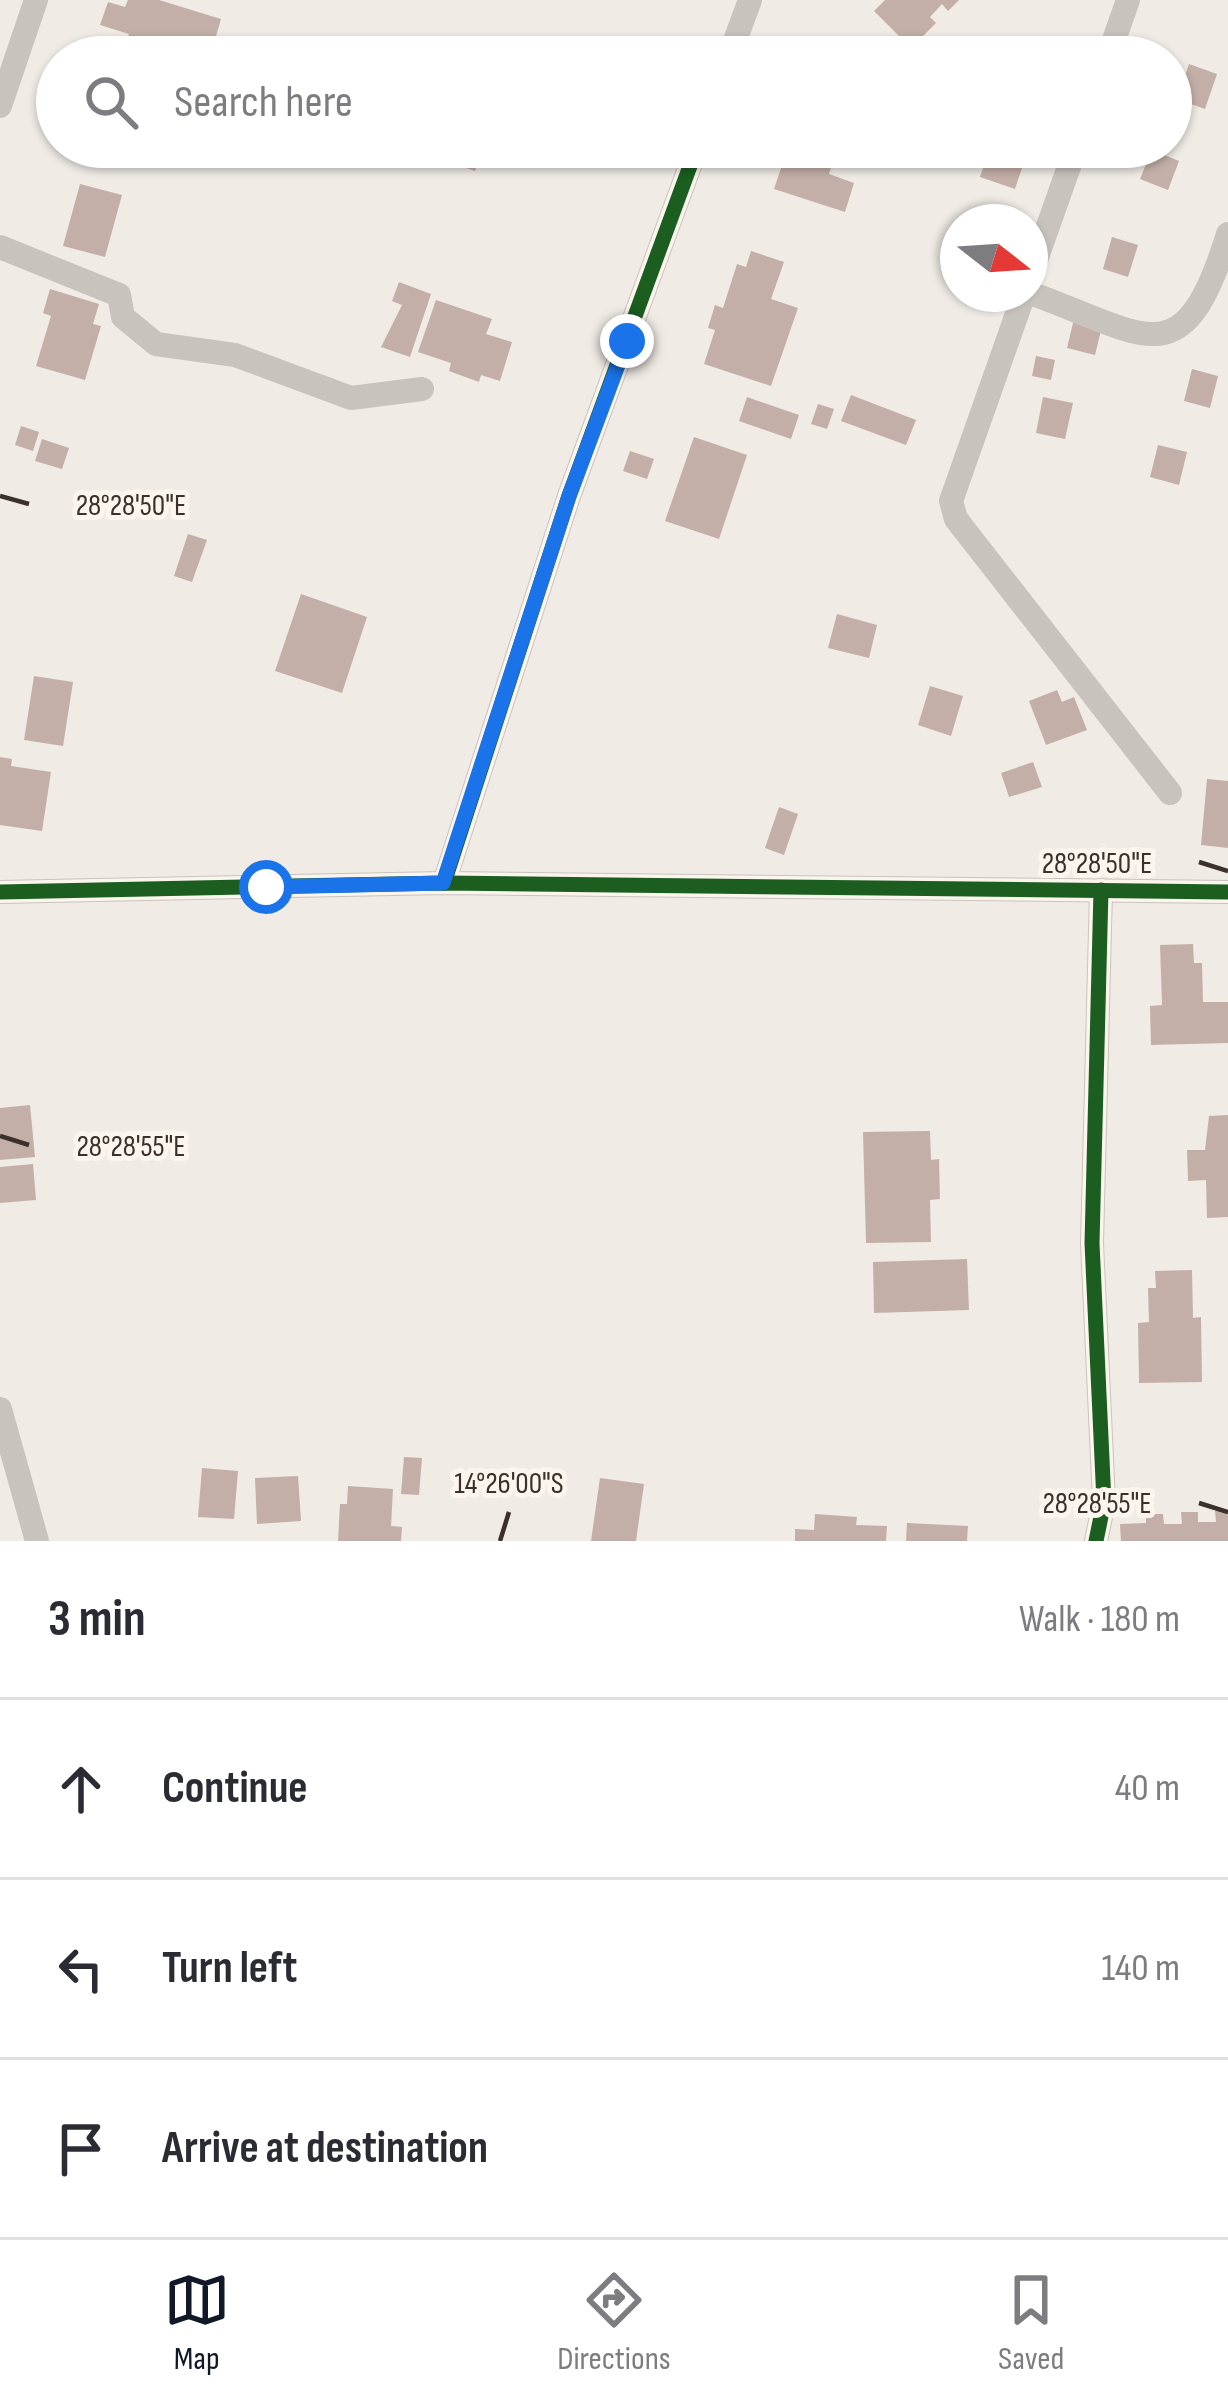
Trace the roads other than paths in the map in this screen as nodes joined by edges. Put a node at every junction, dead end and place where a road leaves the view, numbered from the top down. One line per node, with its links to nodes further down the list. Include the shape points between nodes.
1 (36, 0): 6 (street)
2 (750, 0): 4 (street)
3 (1128, 0): 5 (street)
4 (737, 36)
5 (1115, 36)
6 (2, 92)
7 (689, 168): 16 (street, via 569,496)
8 (1069, 168): 9 (street)
9 (1048, 226)
10 (1228, 234): 12 (street, via 1205,301 1166,336)
11 (0, 247): 14 (street, via 119,295 123,317 156,344 235,356 351,398)
12 (1048, 300)
13 (1020, 312): 15 (street, via 951,501 956,519)
14 (422, 389)
15 (1170, 794)
16 (443, 883): 17 (street); 18 (street)
17 (1101, 890): 19 (street); 22 (street, via 1092,1243 1104,1502)
18 (0, 892)
19 (1228, 892)
20 (0, 1409): 21 (street)
21 (37, 1541)
22 (1096, 1541)

